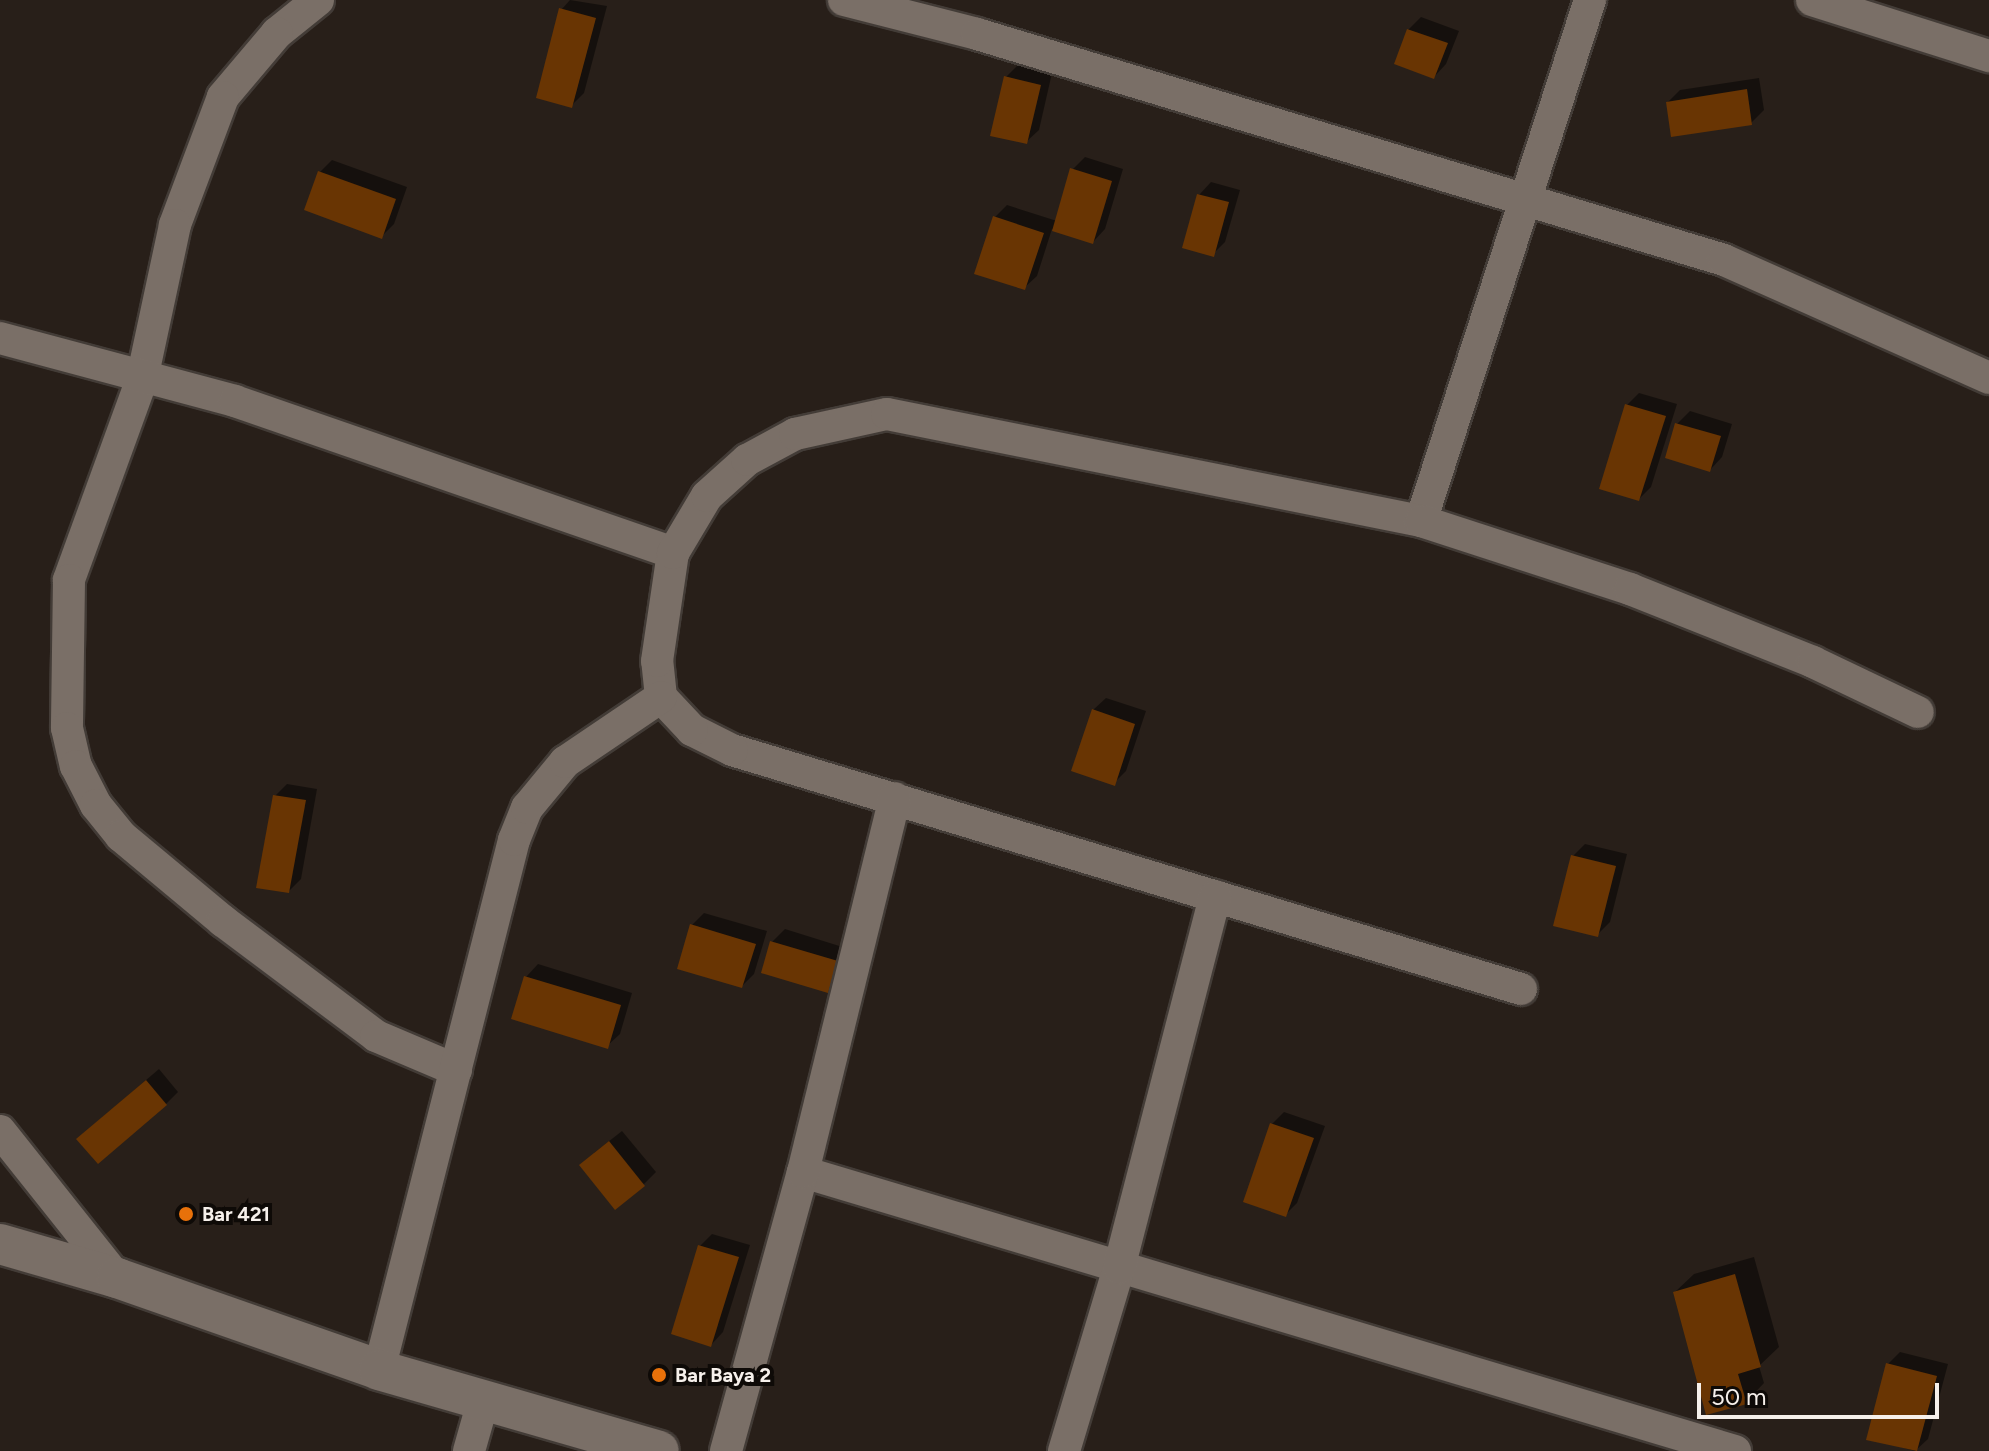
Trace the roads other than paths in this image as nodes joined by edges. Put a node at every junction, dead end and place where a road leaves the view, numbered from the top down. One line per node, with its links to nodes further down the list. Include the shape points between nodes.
1 (318, 0): 9 (street, via 248,62 213,117 175,225)
2 (844, 0): 6 (street, via 977,34)
3 (1590, 0): 6 (street)
4 (1812, 0): 5 (street)
5 (1989, 56)
6 (1527, 203): 8 (street, via 1724,260); 10 (street)
7 (0, 338): 9 (street)
8 (1989, 378)
9 (142, 379): 11 (street, via 235,401); 17 (street, via 69,580 64,677 76,766 96,805 121,836 223,921 376,1036)
10 (1421, 521): 11 (street, via 887,414 795,434 747,460 707,496); 13 (street, via 1630,589 1813,662)
11 (673, 553): 12 (street, via 657,661)
12 (661, 697): 14 (street, via 692,730 732,750); 17 (street, via 565,762 527,808)
13 (1918, 712)
14 (895, 798): 15 (street); 19 (street)
15 (1215, 896): 16 (street); 21 (street)
16 (1521, 989)
17 (456, 1070): 23 (street)
18 (0, 1131): 22 (street)
19 (803, 1172): 21 (street); 27 (street)
20 (0, 1244): 22 (street)
21 (1119, 1268): 28 (street); 29 (street)
22 (117, 1278): 23 (street)
23 (379, 1370): 24 (street)
24 (484, 1398): 25 (street); 26 (street)
25 (469, 1451)
26 (659, 1451)
27 (726, 1451)
28 (1064, 1451)
29 (1735, 1451)

